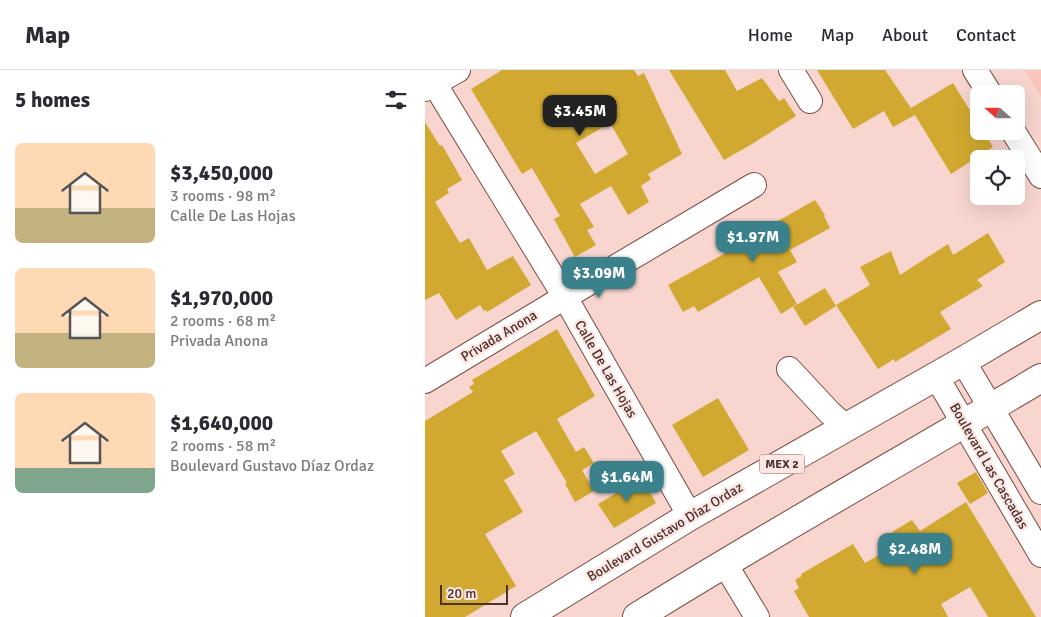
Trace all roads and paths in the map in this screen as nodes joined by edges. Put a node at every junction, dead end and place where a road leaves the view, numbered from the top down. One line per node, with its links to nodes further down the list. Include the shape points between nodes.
1 (458, 70): 4 (street)
2 (791, 70): 6 (street)
3 (975, 70): 5 (street)
4 (429, 81): 10 (street, Calle De Las Hojas)
5 (984, 85)
6 (810, 101)
7 (1019, 140): 8 (street)
8 (1041, 176)
9 (754, 185): 10 (street, Privada Anona)
10 (565, 297): 16 (street, Privada Anona); 21 (street, Calle De Las Hojas)
11 (1041, 315): 12 (main road, Boulevard Gustavo Díaz Ordaz / MEX 2)
12 (963, 362): 14 (main road, Boulevard Gustavo Díaz Ordaz / MEX 2); 17 (street)
13 (789, 369): 19 (street)
14 (936, 376): 18 (street, Boulevard Las Cascadas); 19 (main road, Boulevard Gustavo Díaz Ordaz / MEX 2)
15 (1041, 378): 17 (main road)
16 (425, 381)
17 (991, 408): 18 (main road); 20 (street)
18 (965, 424): 22 (street, Boulevard Las Cascadas); 23 (main road)
19 (846, 427): 21 (main road, Boulevard Gustavo Díaz Ordaz / MEX 2)
20 (1041, 492)
21 (690, 516): 25 (main road, Boulevard Gustavo Díaz Ordaz / MEX 2)
22 (1041, 555)
23 (725, 564): 24 (main road); 26 (street)
24 (647, 614)
25 (525, 617)
26 (757, 617)

